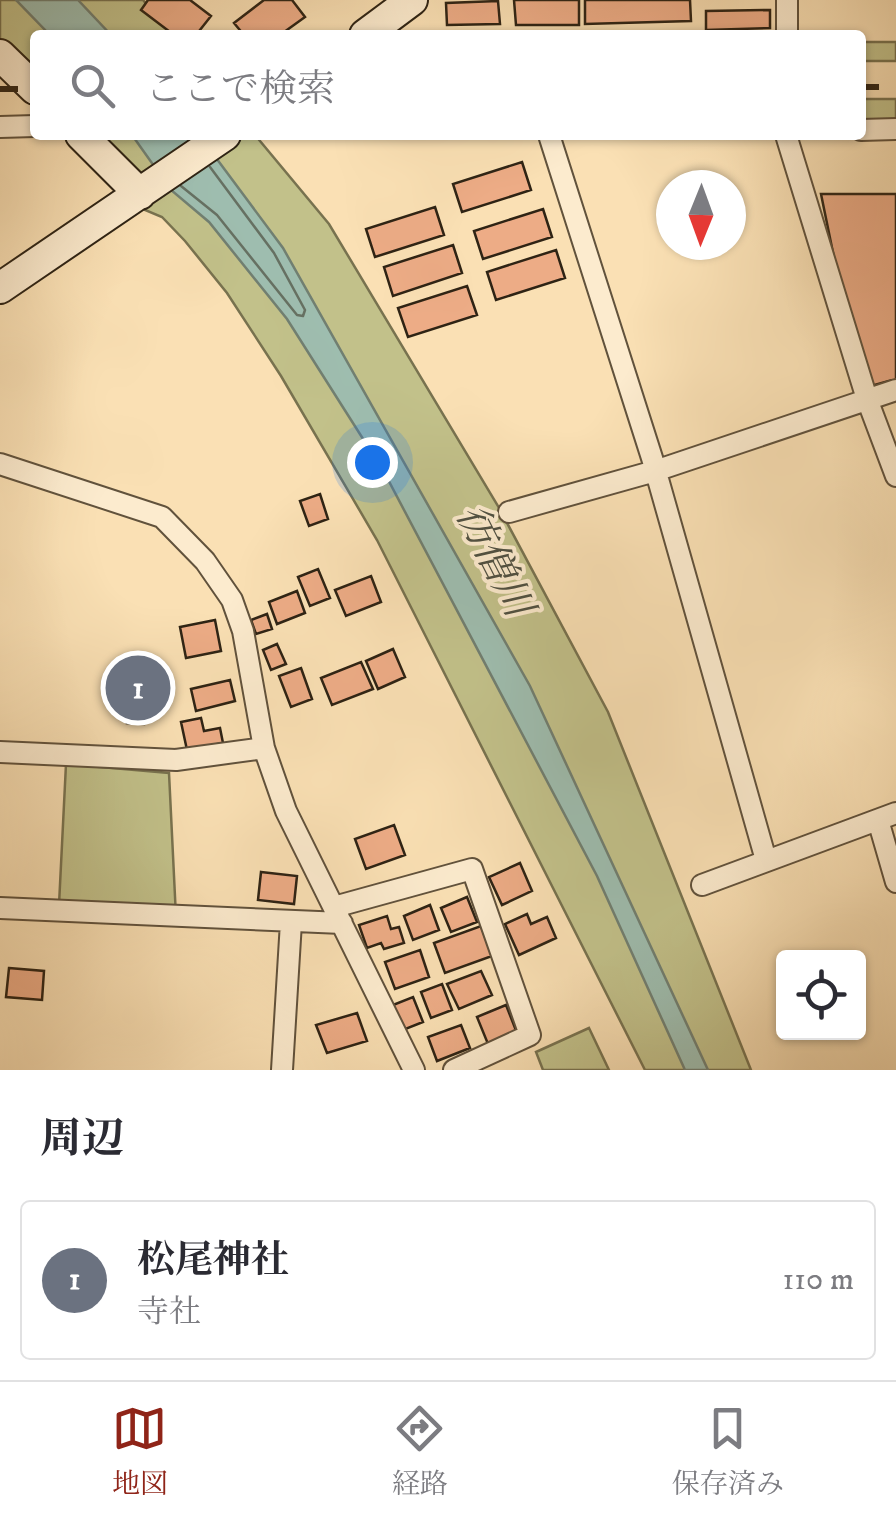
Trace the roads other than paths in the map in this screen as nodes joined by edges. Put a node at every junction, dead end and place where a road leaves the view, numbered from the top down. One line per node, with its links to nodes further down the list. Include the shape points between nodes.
1 (412, 0): 3 (main road)
2 (787, 0): 4 (street)
3 (371, 30)
4 (786, 30)
5 (0, 54): 6 (main road)
6 (30, 85)
7 (30, 126): 8 (street)
8 (0, 127)
9 (896, 129): 10 (street)
10 (866, 130)
11 (85, 140): 15 (main road)
12 (217, 140): 15 (main road)
13 (552, 140): 20 (street)
14 (788, 140): 18 (street)
15 (140, 194): 16 (main road)
16 (0, 288)
17 (896, 390): 18 (street)
18 (866, 399): 20 (street); 21 (street)
19 (0, 464): 23 (street, via 162,517 205,561 232,600 243,631)
20 (655, 471): 22 (street); 26 (street)
21 (896, 476)
22 (509, 512)
23 (264, 748): 24 (street, via 176,760); 30 (street, via 286,811)
24 (0, 752)
25 (887, 817): 26 (street); 27 (street)
26 (766, 860): 28 (street)
27 (896, 882)
28 (702, 885)
29 (0, 908): 31 (street)
30 (338, 915): 31 (street); 33 (street); 34 (street, via 472,869 530,1035)
31 (291, 922): 32 (street)
32 (282, 1070)
33 (414, 1070)
34 (454, 1070)

